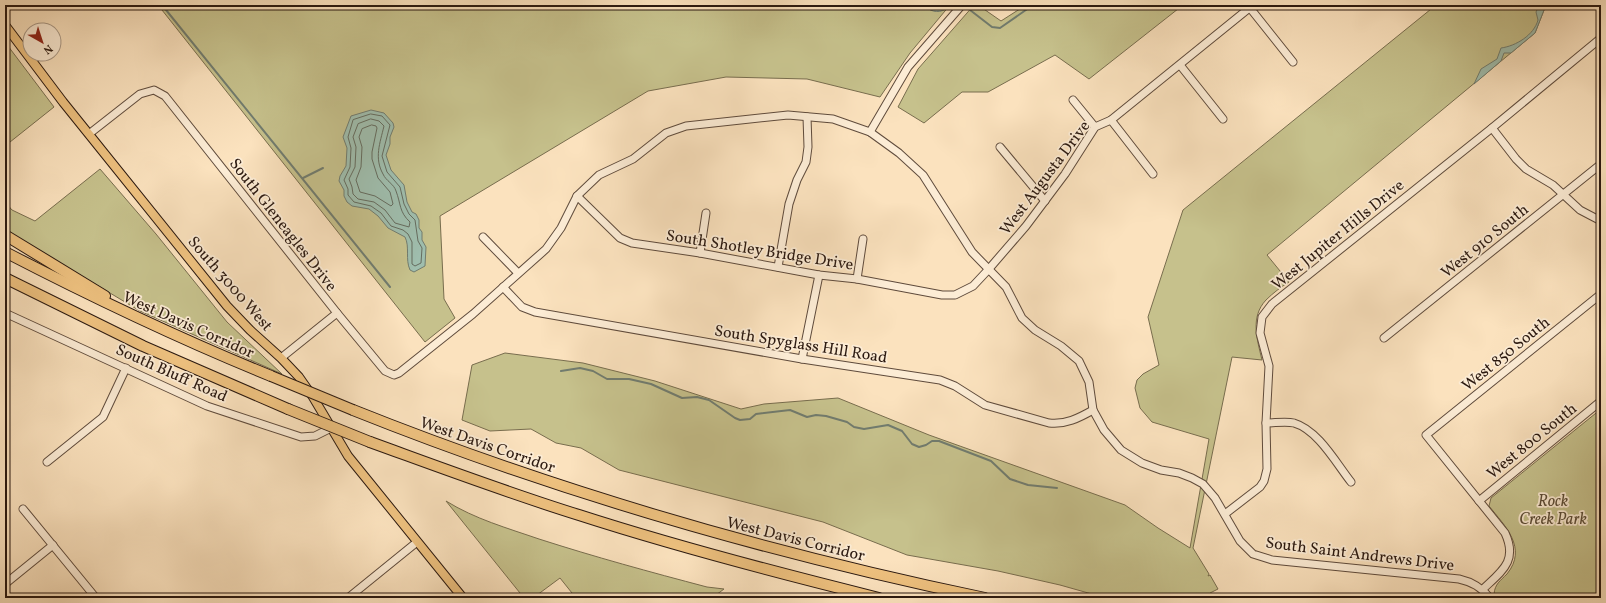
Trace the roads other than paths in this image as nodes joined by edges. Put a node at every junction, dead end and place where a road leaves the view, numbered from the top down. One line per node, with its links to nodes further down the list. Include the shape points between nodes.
1 (962, 5): 13 (street, via 908,67)
2 (1252, 6): 5 (street); 6 (street, West Augusta Drive)
3 (5, 25): 14 (main road, South 3000 West)
4 (1601, 38): 12 (street, West Jupiter Hills Drive)
5 (1293, 62)
6 (1180, 65): 9 (street); 10 (street, West Augusta Drive)
7 (1073, 100): 11 (street)
8 (807, 117): 13 (street, South Saint Andrews Drive, via 833,119); 19 (street, South Saint Andrews Drive, via 788,115 686,126 666,133 633,159 599,176); 28 (street, via 806,162 789,204)
9 (1223, 119)
10 (1111, 120): 11 (street, West Augusta Drive); 17 (street)
11 (1095, 128): 20 (street, West Augusta Drive)
12 (1492, 128): 18 (street, via 1526,169); 48 (street, West Jupiter Hills Drive, via 1272,304 1262,317 1260,332 1269,366)
13 (870, 132): 29 (street, South Saint Andrews Drive, via 923,175 972,252)
14 (89, 134): 39 (street, South Gleneagles Drive, via 140,94 154,90 165,96); 43 (main road, South 3000 West, via 227,306)
15 (1000, 146): 20 (street)
16 (1601, 164): 18 (street, West 910 South)
17 (1153, 174)
18 (1563, 194): 22 (street, via 1580,210); 42 (street, West 910 South)
19 (577, 196): 27 (street, South Shotley Bridge Drive, via 620,238 632,244); 30 (street, via 561,228 546,249)
20 (1045, 201): 29 (street, West Augusta Drive)
21 (706, 213): 27 (street)
22 (1601, 221)
23 (5, 235): 40 (highway)
24 (483, 237): 30 (street)
25 (863, 239): 33 (street)
26 (5, 252): 40 (highway, West Davis Corridor)
27 (700, 252): 28 (street, South Shotley Bridge Drive)
28 (778, 267): 31 (street, South Shotley Bridge Drive)
29 (988, 270): 37 (street, West Augusta Drive, via 973,286); 47 (street, South Saint Andrews Drive, via 1006,287 1022,318 1080,362 1089,382)
30 (518, 273): 35 (street)
31 (819, 275): 33 (street, South Shotley Bridge Drive); 44 (street)
32 (5, 278): 41 (highway)
33 (857, 279): 37 (street, South Shotley Bridge Drive, via 942,295)
34 (5, 285): 41 (highway, via 97,328)
35 (504, 287): 39 (street, South Gleneagles Drive, via 458,327 394,375 385,371); 44 (street, South Spyglass Hill Road, via 522,307 535,312)
36 (1601, 294): 52 (street, West 850 South, via 1426,435)
37 (955, 295)
38 (5, 313): 45 (street, South Bluff Road)
39 (337, 314): 43 (street)
40 (140, 319): 63 (highway, West Davis Corridor, bridge, via 353,410 423,438 529,475 681,523 846,567)
41 (126, 337): 62 (highway, bridge, via 288,409 482,483 622,529 753,567)
42 (1384, 338)
43 (281, 358): 49 (main road, South 3000 West, via 306,387)
44 (802, 359): 47 (street, South Spyglass Hill Road, via 940,380 955,386 985,406 1049,423 1058,424 1077,419)
45 (126, 368): 49 (street, South Bluff Road, via 207,406 296,436 310,437); 50 (street, via 103,417)
46 (1601, 401): 52 (street, West 800 South)
47 (1093, 410): 54 (street, South Saint Andrews Drive, via 1104,430 1121,450 1142,463 1186,475 1203,484)
48 (1266, 423): 51 (street, via 1292,423 1304,427 1314,435); 54 (street, West Jupiter Hills Drive, via 1264,481)
49 (332, 428): 55 (main road, South 3000 West, via 352,461)
50 (47, 462)
51 (1351, 482)
52 (1479, 501): 58 (street, via 1505,533 1510,553 1508,562 1501,572)
53 (23, 509): 56 (street)
54 (1225, 514): 58 (street, South Saint Andrews Drive, via 1240,541 1253,554 1262,558 1459,579)
55 (418, 542): 60 (street); 61 (main road, South 3000 West)
56 (52, 545): 57 (street); 59 (street)
57 (5, 584)
58 (1483, 589): 64 (street, South Saint Andrews Drive)
59 (96, 598)
60 (348, 598)
61 (463, 598)
62 (879, 598)
63 (985, 598)
64 (1490, 598)

